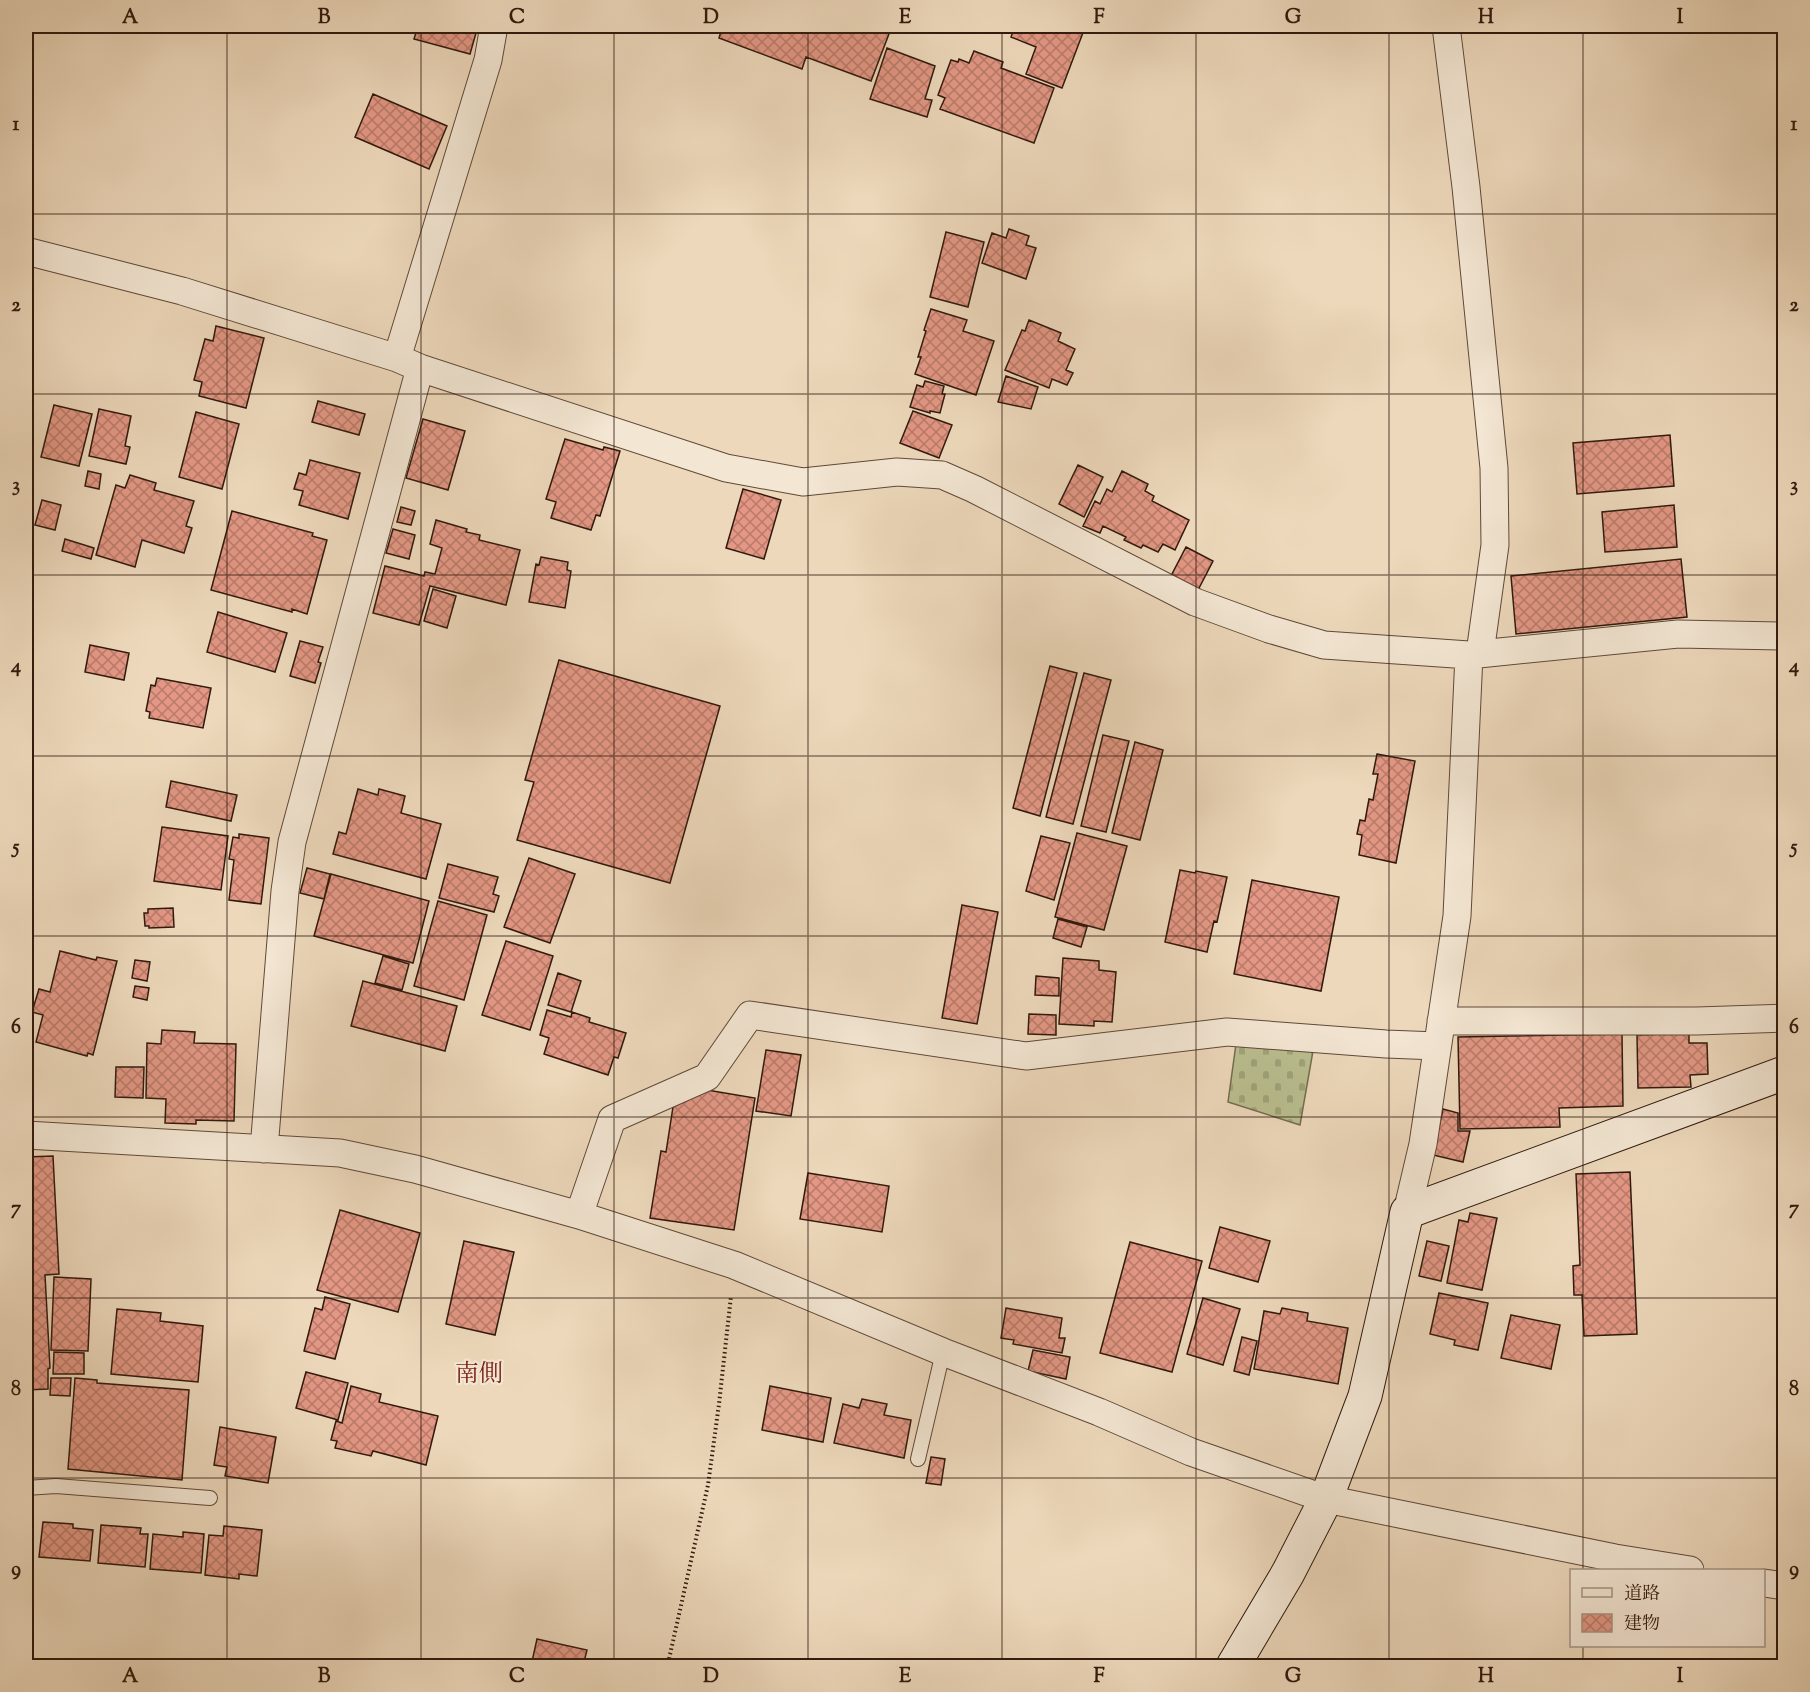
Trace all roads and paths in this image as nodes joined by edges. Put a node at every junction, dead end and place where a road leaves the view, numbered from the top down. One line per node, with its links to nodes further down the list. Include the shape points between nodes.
1 (494, 26): 4 (street)
2 (1446, 26): 6 (street, via 1494,468 1495,545)
3 (26, 251): 4 (street, via 182,291)
4 (409, 363): 6 (street, via 726,468 803,482 897,472 942,475 1196,602 1269,629 1324,645); 11 (street, via 292,842)
5 (1785, 636): 6 (street, via 1678,634)
6 (1475, 654): 8 (street, via 1457,916)
7 (1785, 1018): 8 (street)
8 (1439, 1033): 12 (street, via 1423,1144); 13 (street, via 1375,1044 1227,1032 1026,1056 750,1015 707,1077 612,1119)
9 (1785, 1073): 12 (street)
10 (26, 1135): 11 (street)
11 (264, 1149): 13 (street, via 340,1153 415,1169)
12 (1407, 1212): 19 (street, via 1365,1396)
13 (579, 1215): 14 (street)
14 (734, 1265): 15 (street); 23 (path, via 708,1485 669,1659)
15 (943, 1352): 16 (lane); 19 (street, via 1191,1452)
16 (918, 1459)
17 (26, 1488): 18 (lane, via 56,1486)
18 (210, 1498)
19 (1326, 1499): 20 (street); 24 (street, via 1288,1574)
20 (1684, 1569)
21 (1765, 1583): 22 (street)
22 (1785, 1586)
23 (674, 1666)
24 (1233, 1666)

